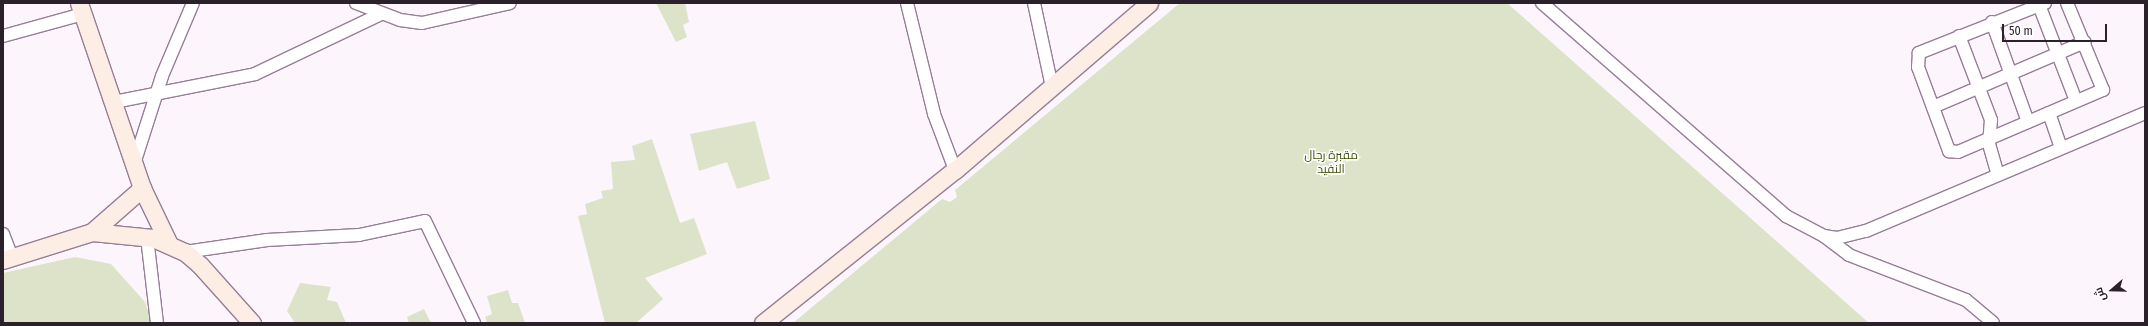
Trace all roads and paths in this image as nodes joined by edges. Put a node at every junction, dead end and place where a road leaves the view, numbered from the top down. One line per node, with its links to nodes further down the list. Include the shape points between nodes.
1 (193, 3): 20 (street)
2 (356, 3): 11 (street)
3 (510, 3): 11 (street, via 422,23)
4 (907, 3): 30 (street, via 934,114)
5 (1034, 3): 18 (street)
6 (1149, 3): 18 (main road)
7 (1542, 3): 35 (street, via 1786,216)
8 (2067, 3): 15 (street)
9 (2042, 4): 12 (street); 16 (street)
10 (81, 9): 13 (street); 22 (main road)
11 (381, 14): 20 (street, via 255,74)
12 (1992, 22): 14 (street); 17 (street)
13 (3, 36)
14 (1958, 36): 19 (street); 23 (street, via 1919,54 1918,67)
15 (2085, 42): 16 (street); 21 (street, via 2103,88)
16 (2058, 53): 17 (street); 21 (street)
17 (2010, 73): 19 (street); 26 (street)
18 (1052, 87): 30 (main road)
19 (1979, 87): 23 (street); 27 (street, via 1991,120)
20 (156, 94): 22 (street); 29 (street)
21 (2076, 101): 24 (street)
22 (114, 102): 29 (main road)
23 (1933, 107): 27 (street, via 1949,151 1958,152)
24 (2049, 113): 26 (street); 28 (street)
25 (2145, 113): 28 (street)
26 (2028, 122): 27 (street)
27 (1989, 139): 31 (street)
28 (2061, 148): 31 (street)
29 (134, 164): 32 (main road)
30 (955, 170): 43 (main road)
31 (1998, 175): 35 (street, via 1866,231)
32 (142, 188): 33 (main road); 37 (main road)
33 (92, 232): 36 (main road); 39 (main road)
34 (3, 234): 39 (street)
35 (1824, 236): 44 (street, via 1849,255 1966,300)
36 (148, 237): 37 (main road); 40 (street)
37 (169, 244): 38 (main road)
38 (185, 252): 41 (main road); 42 (street, via 267,240 359,235 425,221)
39 (8, 258)
40 (157, 323)
41 (252, 323)
42 (474, 323)
43 (762, 323)
44 (1993, 323)

